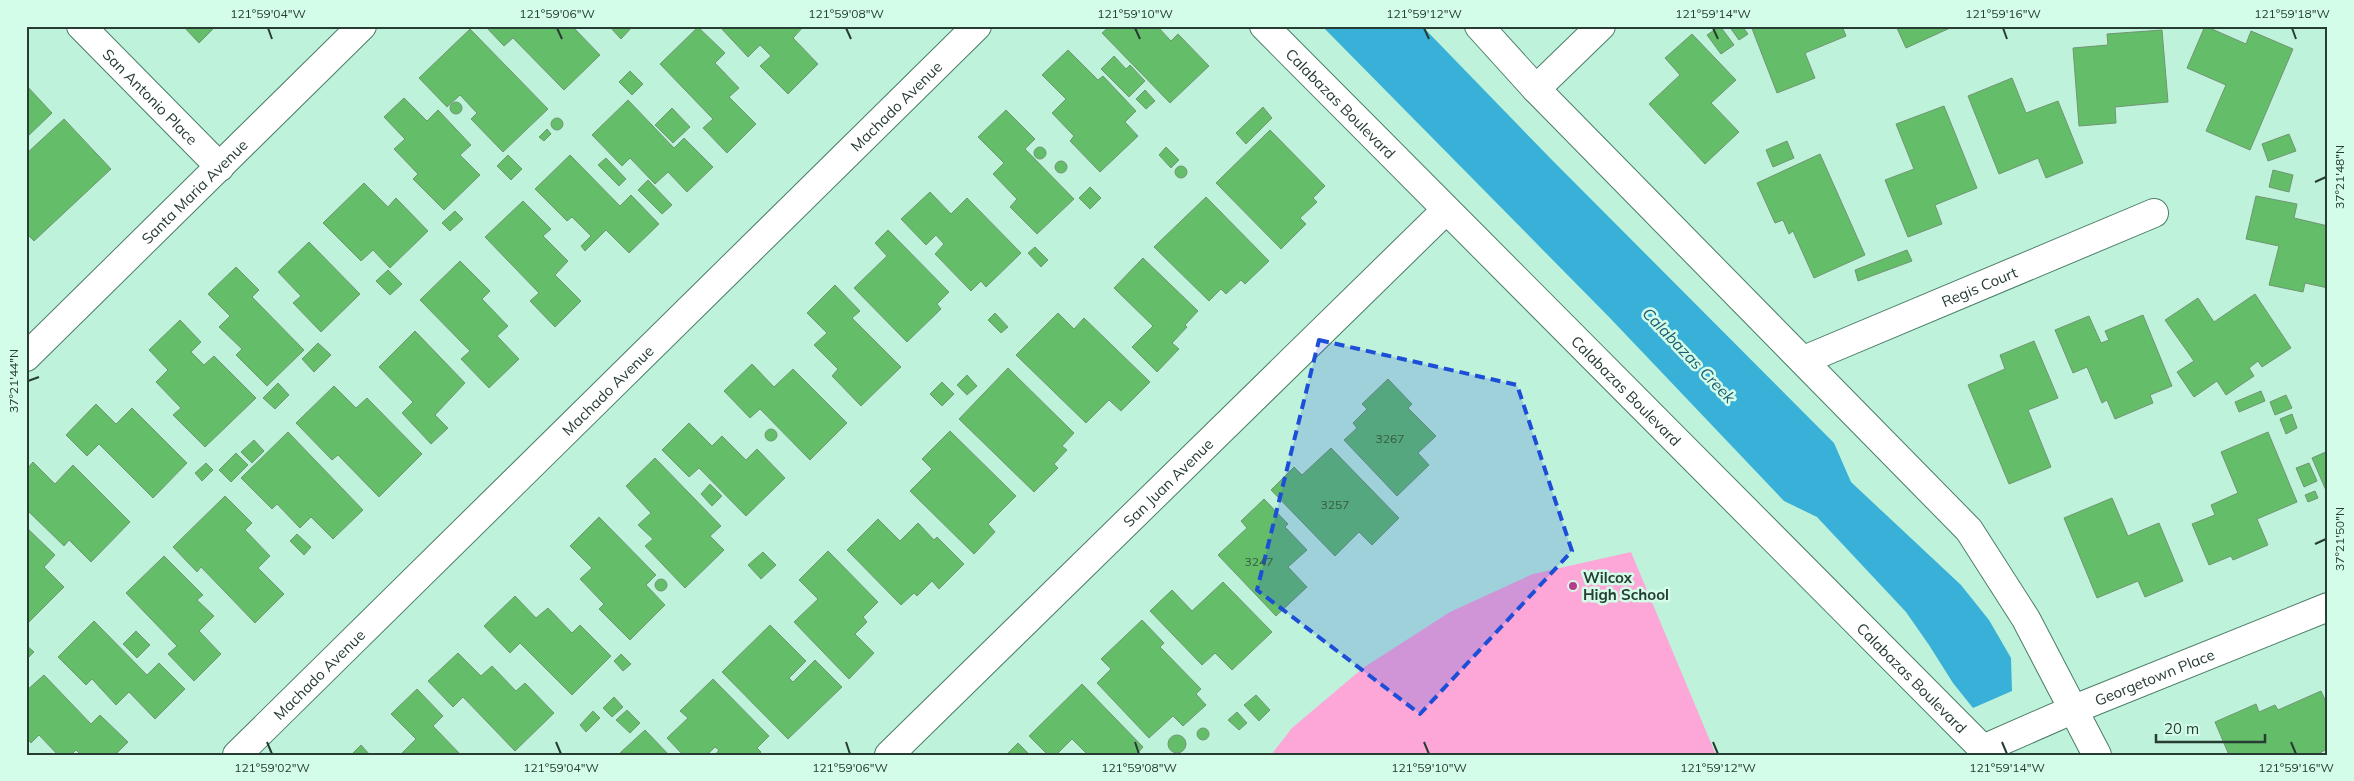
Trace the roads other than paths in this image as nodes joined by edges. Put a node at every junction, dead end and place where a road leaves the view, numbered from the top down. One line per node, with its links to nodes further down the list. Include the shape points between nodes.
1 (81, 26): 8 (street, San Antonio Place)
2 (362, 26): 8 (street, Santa Maria Avenue)
3 (977, 26): 16 (street, Machado Avenue)
4 (1264, 26): 9 (street, Calabazas Boulevard)
5 (1479, 26): 7 (street)
6 (1601, 26): 7 (street)
7 (1536, 89): 12 (street)
8 (220, 167): 11 (street, Santa Maria Avenue)
9 (1446, 210): 15 (street, Calabazas Boulevard); 17 (street, San Juan Avenue)
10 (2154, 213): 12 (street, Regis Court)
11 (26, 357)
12 (1804, 360): 14 (street, via 1969,530 2026,619)
13 (2328, 607): 14 (street, Georgetown Place)
14 (2072, 710): 15 (street, Georgetown Place); 18 (street)
15 (1986, 752)
16 (237, 755)
17 (889, 755)
18 (2097, 755)

